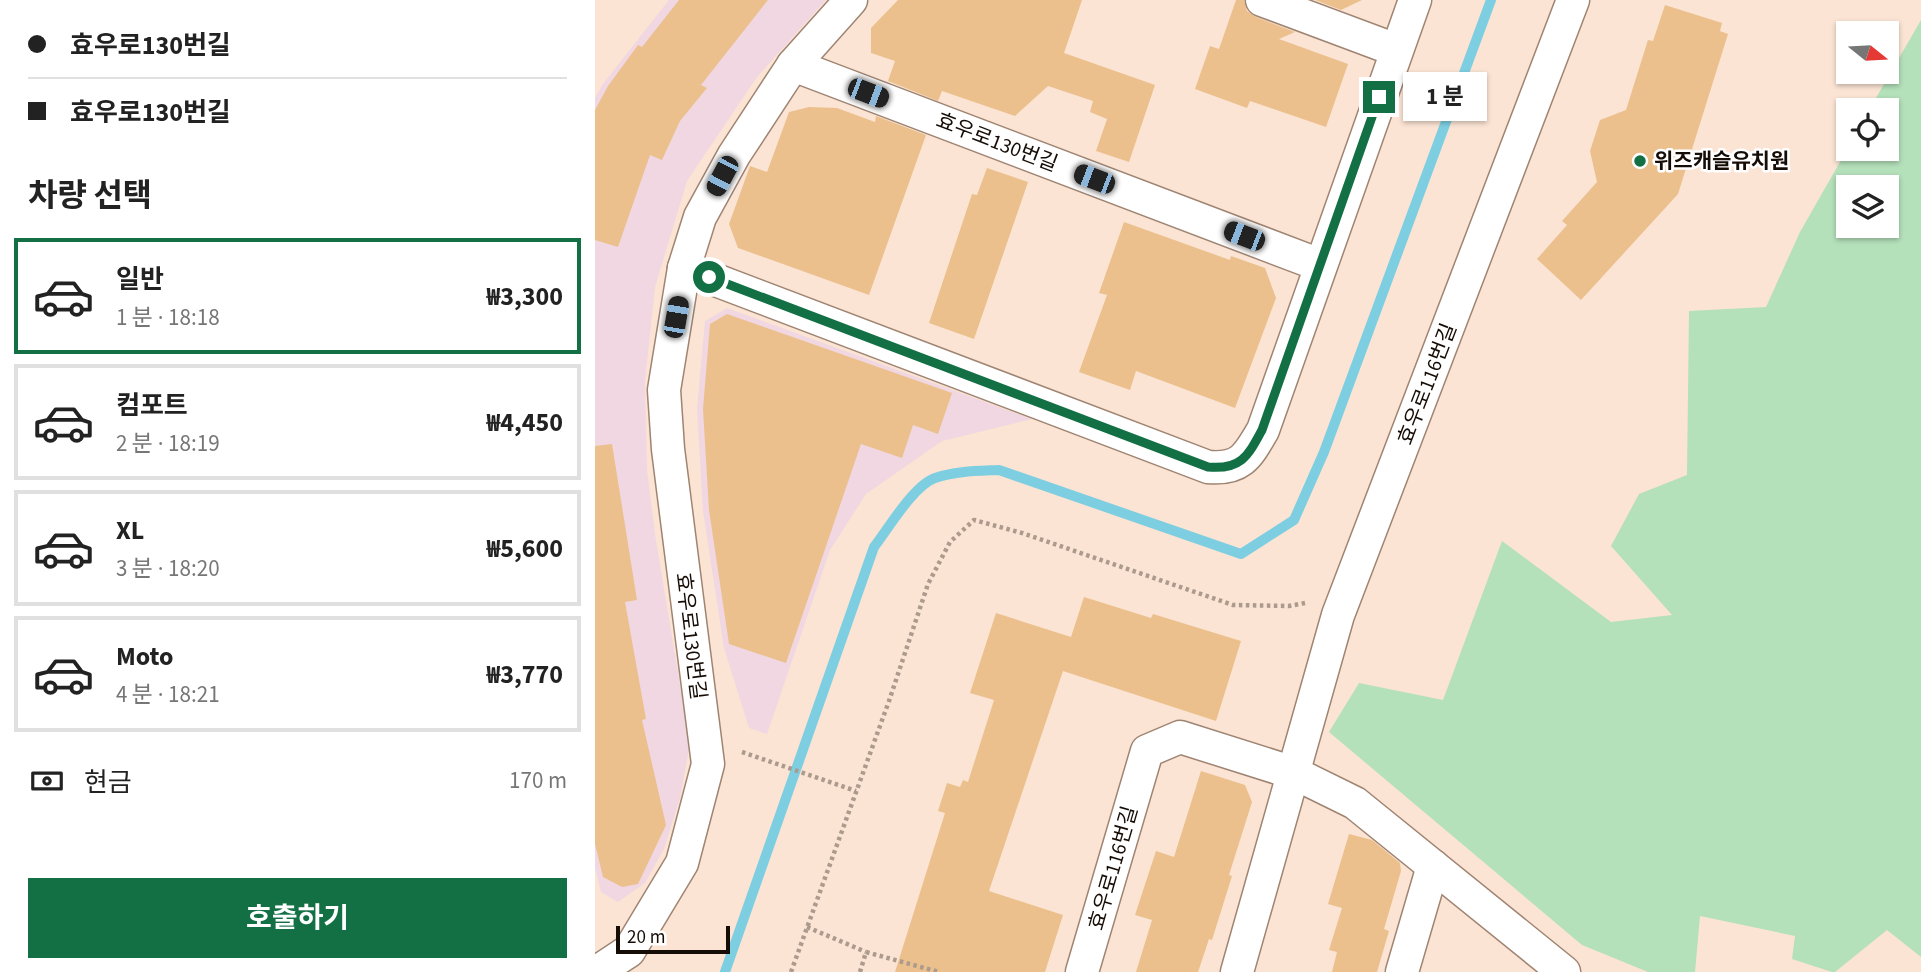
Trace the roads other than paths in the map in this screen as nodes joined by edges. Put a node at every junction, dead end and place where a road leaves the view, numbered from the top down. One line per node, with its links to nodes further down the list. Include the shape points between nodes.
1 (851, 0): 6 (street, 효우로130번길)
2 (1262, 0): 5 (street)
3 (1415, 0): 5 (street)
4 (1573, 0): 9 (street, 효우로116번길, via 1338,615)
5 (1396, 50): 7 (street)
6 (793, 65): 7 (street, 효우로130번길); 8 (street, 효우로130번길, via 733,155 706,206)
7 (1319, 265): 8 (street, via 1262,430 1248,455 1236,465 1221,468 1208,467)
8 (684, 268): 11 (street, 효우로130번길, via 664,390 708,764 682,863 629,951)
9 (1294, 773): 10 (street, 효우로116번길, via 1355,803); 12 (street, 효우로116번길, via 1180,737 1147,751); 13 (street, 효우로116번길)
10 (1433, 866): 14 (street); 15 (street, 효우로116번길)
11 (597, 972)
12 (1082, 972)
13 (1237, 972)
14 (1402, 972)
15 (1564, 972)

